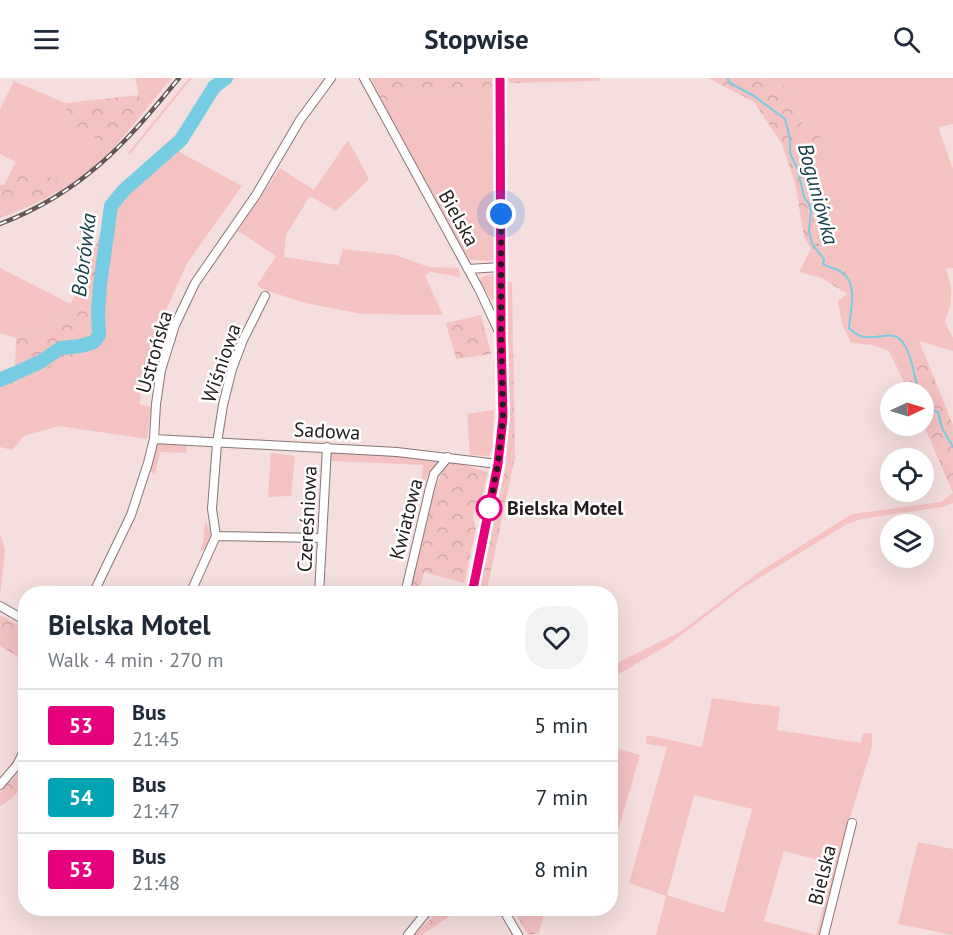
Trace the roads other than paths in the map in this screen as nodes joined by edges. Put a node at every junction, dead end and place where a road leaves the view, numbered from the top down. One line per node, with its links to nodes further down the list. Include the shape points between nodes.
1 (331, 78): 8 (street, Ustrońska, via 195,283 174,325 161,370)
2 (364, 78): 5 (street, Bielska)
3 (500, 79): 4 (street)
4 (501, 267): 5 (street); 7 (street)
5 (468, 269): 7 (street, Bielska)
6 (265, 296): 9 (street, Wiśniowa, via 232,369)
7 (501, 335): 12 (street, Bielska, via 503,417)
8 (154, 439): 9 (street, Sadowa); 15 (street, Ustrońska, via 131,515)
9 (217, 443): 10 (street, Sadowa); 13 (street, via 212,509)
10 (327, 447): 11 (street, Sadowa); 14 (street, Czereśniowa)
11 (448, 457): 12 (street, Sadowa); 18 (street, Kwiatowa, via 434,474)
12 (498, 464): 19 (street, Bielska)
13 (216, 536): 14 (street); 16 (street)
14 (322, 538): 17 (street, Czereśniowa)
15 (97, 586)
16 (194, 586)
17 (319, 586)
18 (407, 586)
19 (474, 586)
20 (0, 606): 21 (street)
21 (18, 616)
22 (18, 763): 23 (street)
23 (0, 785)
24 (852, 823): 29 (street, Bielska)
25 (423, 916): 27 (street)
26 (507, 916): 28 (street)
27 (408, 935)
28 (518, 935)
29 (824, 935)

